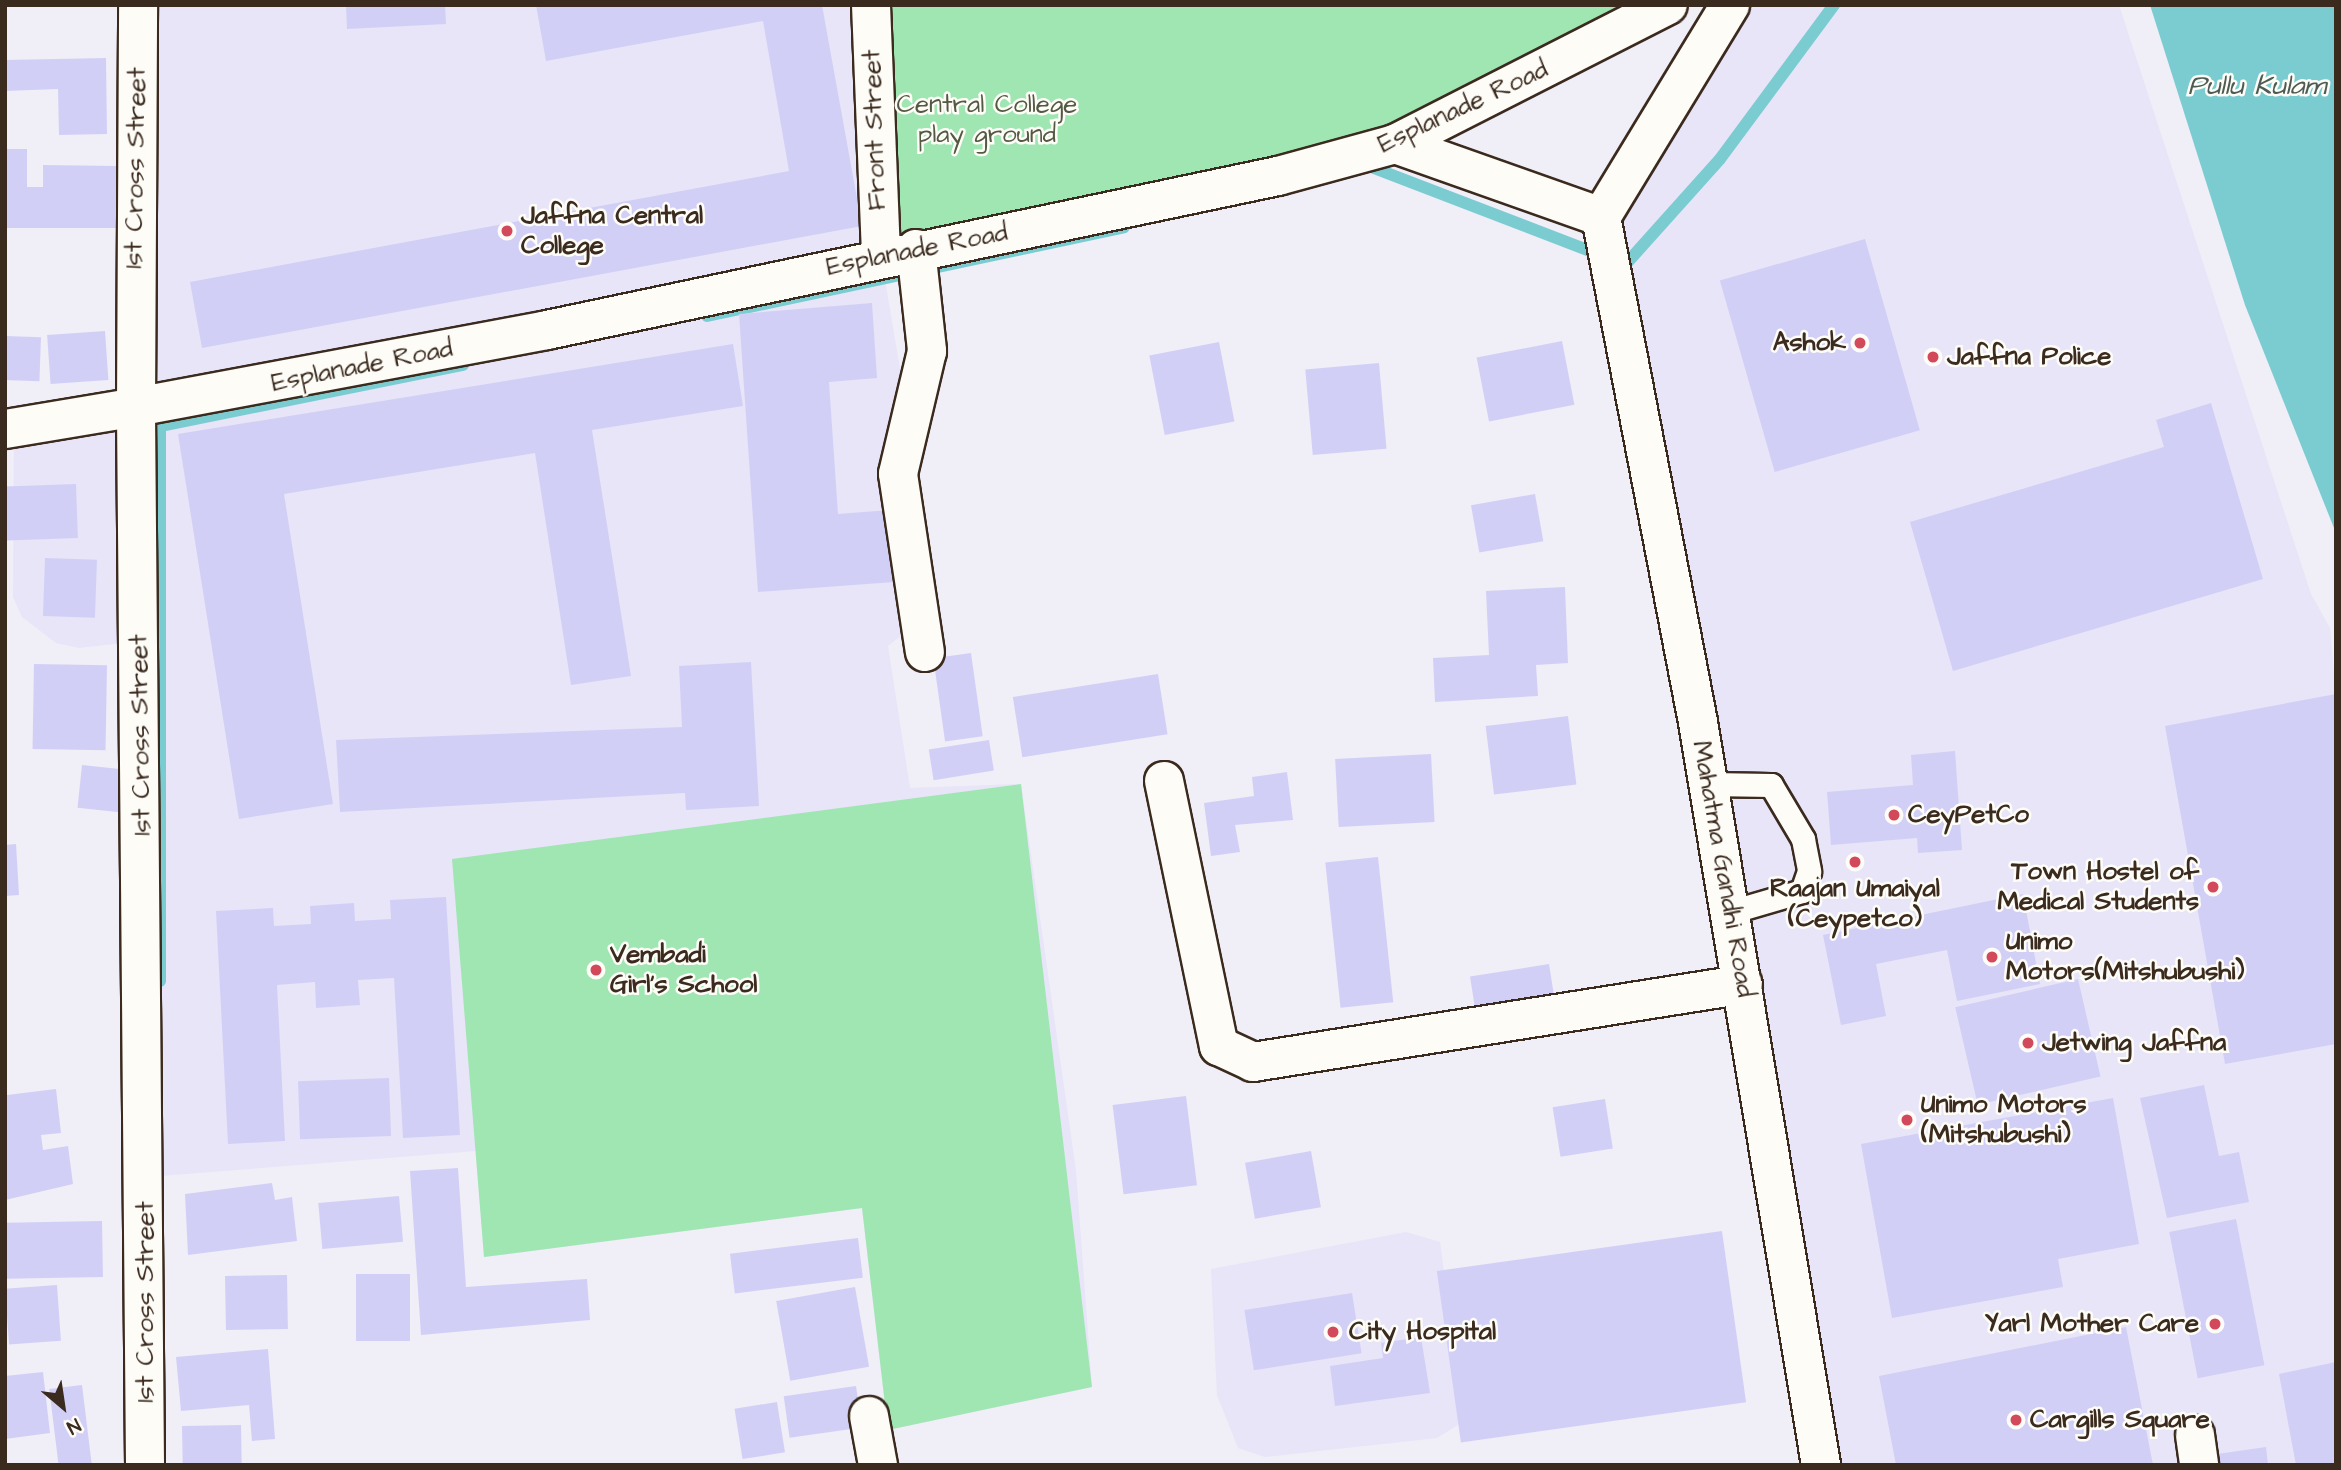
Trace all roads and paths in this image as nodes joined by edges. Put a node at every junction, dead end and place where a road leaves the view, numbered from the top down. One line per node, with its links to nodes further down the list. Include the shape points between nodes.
1 (138, 5): 8 (street, 1st Cross Street)
2 (871, 5): 7 (street, Front Street)
3 (1668, 5): 5 (street, Esplanade Road)
4 (1730, 5): 6 (street)
5 (1395, 144): 6 (street); 7 (street, Esplanade Road, via 1265,178)
6 (1606, 246): 12 (street, Mahatma Gandhi Road)
7 (899, 252): 8 (street, Esplanade Road, via 521,335); 10 (street, Front Street, via 927,351 898,474)
8 (136, 407): 9 (street, Esplanade Road); 16 (street, 1st Cross Street)
9 (5, 429)
10 (925, 652)
11 (1164, 781): 14 (street, via 1219,1046 1253,1062)
12 (1709, 784): 13 (street, Mahatma Gandhi Road); 13 (lane, via 1771,785 1803,839 1809,871 1802,891)
13 (1730, 912): 14 (street, Mahatma Gandhi Road)
14 (1743, 984): 18 (street, Mahatma Gandhi Road)
15 (869, 1416): 17 (street)
16 (145, 1465)
17 (878, 1465)
18 (1821, 1465)

